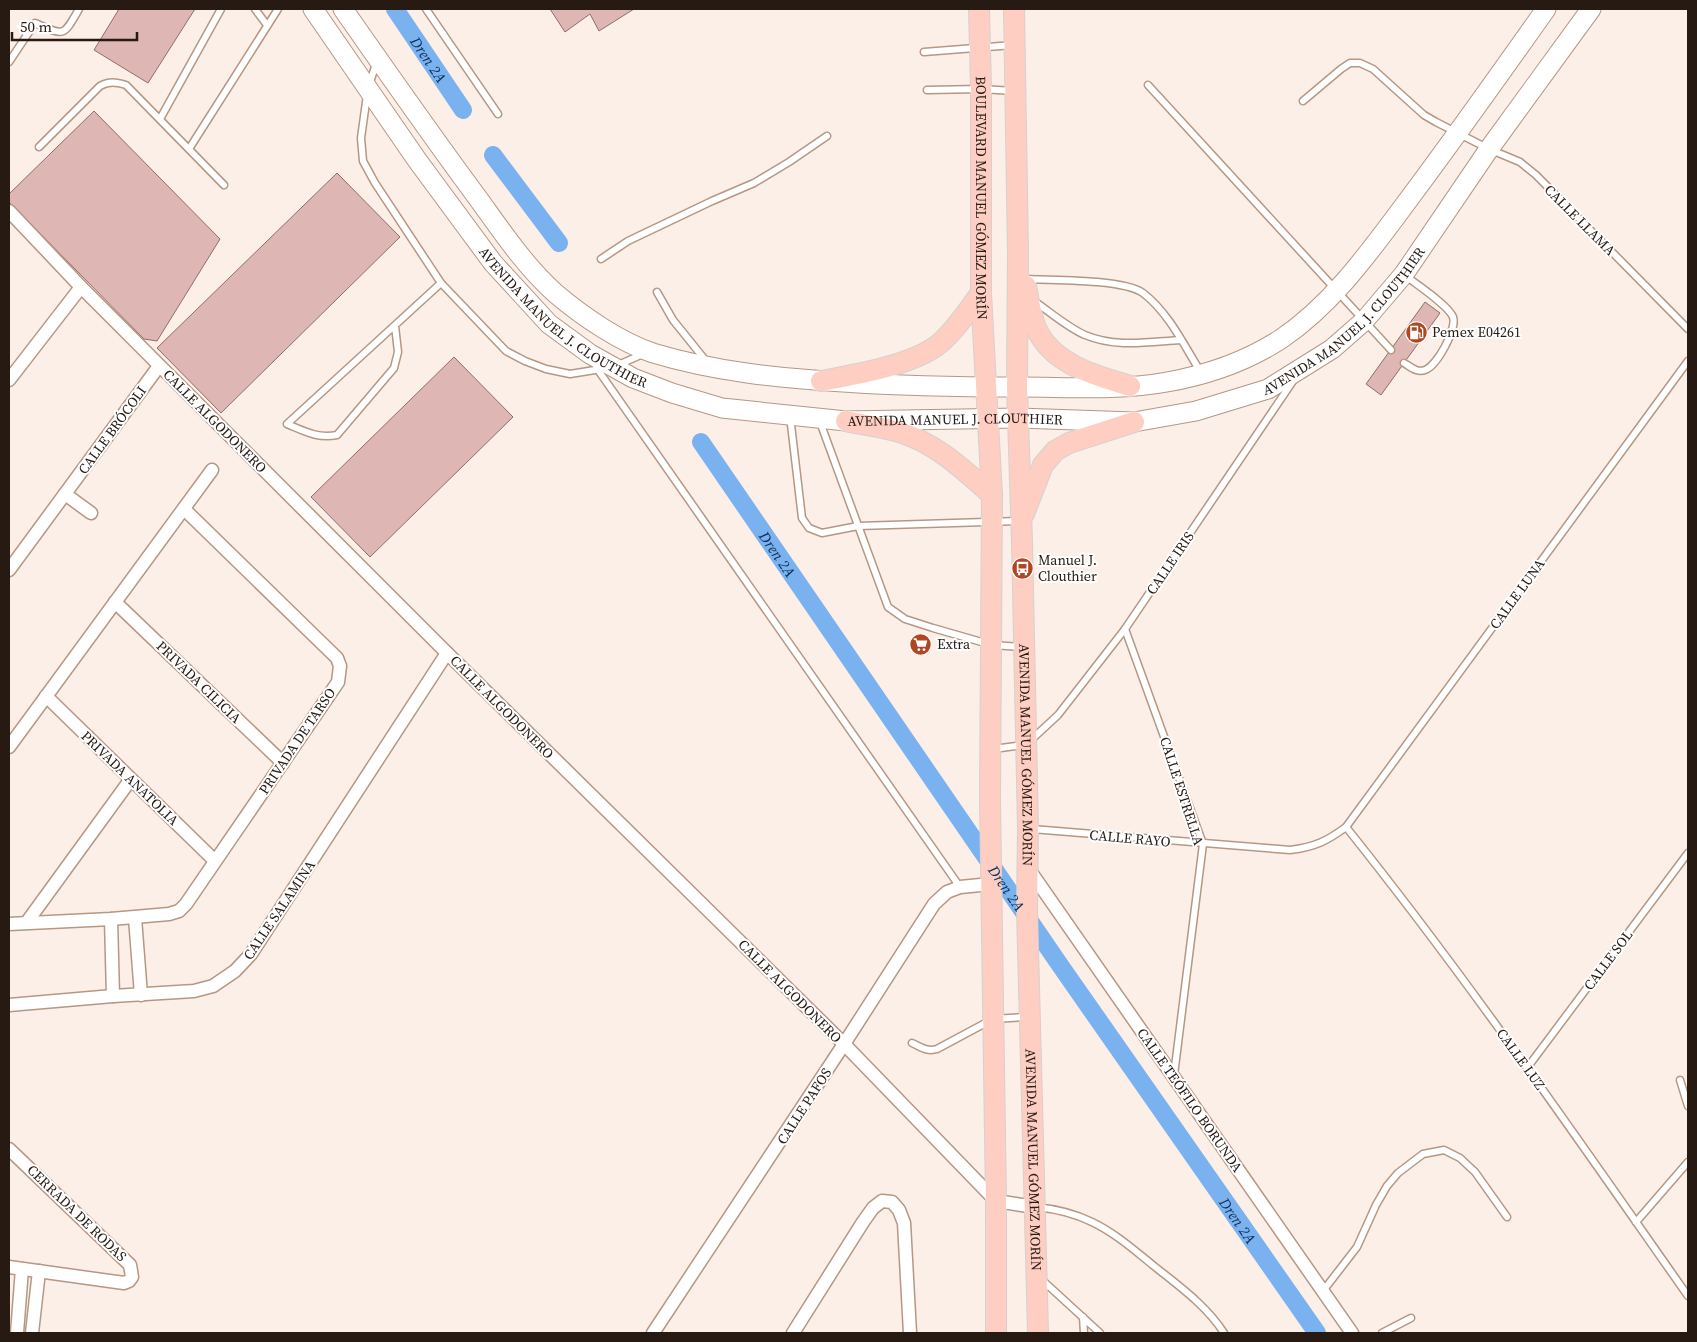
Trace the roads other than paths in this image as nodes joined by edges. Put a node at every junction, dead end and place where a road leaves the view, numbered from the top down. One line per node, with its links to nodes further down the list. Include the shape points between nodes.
1 (79, 9): 17 (lane, via 63,32 35,23)
2 (221, 9): 25 (lane)
3 (255, 9): 12 (lane)
4 (278, 9): 12 (lane)
5 (314, 9): 19 (main road, AVENIDA MANUEL J. CLOUTHIER)
6 (343, 9): 16 (main road, AVENIDA MANUEL J. CLOUTHIER)
7 (426, 9): 24 (lane)
8 (979, 9): 14 (main road, BOULEVARD MANUEL GÓMEZ MORÍN)
9 (1014, 9): 13 (main road)
10 (1546, 9): 26 (main road, AVENIDA MANUEL J. CLOUTHIER)
11 (1591, 9): 30 (main road, AVENIDA MANUEL J. CLOUTHIER)
12 (267, 25): 29 (lane)
13 (1015, 45): 14 (lane); 22 (main road)
14 (980, 47): 15 (lane); 20 (main road, BOULEVARD MANUEL GÓMEZ MORÍN)
15 (924, 52)
16 (378, 58): 19 (lane); 47 (main road, AVENIDA MANUEL J. CLOUTHIER, via 524,261 555,293 584,314 617,336)
17 (9, 62)
18 (1148, 85): 39 (lane)
19 (368, 88): 36 (lane, via 361,138 364,161); 51 (main road, AVENIDA MANUEL J. CLOUTHIER, via 493,263 549,324)
20 (980, 89): 21 (lane); 22 (lane); 41 (main road, BOULEVARD MANUEL GÓMEZ MORÍN)
21 (927, 90)
22 (1015, 92): 33 (main road)
23 (1302, 101): 26 (lane, CALLE LLAMA, via 1350,63 1360,63 1373,69 1424,115)
24 (498, 114)
25 (160, 119): 28 (lane, via 126,85 108,82 100,86); 29 (lane)
26 (1457, 133): 30 (lane, CALLE LLAMA); 39 (main road, AVENIDA MANUEL J. CLOUTHIER, via 1374,246)
27 (826, 136): 34 (lane, via 754,183 628,241)
28 (39, 147)
29 (190, 149): 31 (lane)
30 (1489, 149): 35 (main road, AVENIDA MANUEL J. CLOUTHIER); 44 (lane, CALLE LLAMA, via 1520,162 1536,175)
31 (224, 185)
32 (9, 212): 37 (street, CALLE ALGODONERO)
33 (1018, 253): 38 (main road); 59 (main road)
34 (600, 259)
35 (1404, 274): 42 (main road, AVENIDA MANUEL J. CLOUTHIER); 49 (lane, via 1448,309 1454,326 1433,365 1419,371)
36 (441, 283): 43 (lane); 51 (lane, via 506,351 525,361 570,374)
37 (81, 287): 50 (street, CALLE ALGODONERO); 55 (street)
38 (1026, 288): 45 (lane, via 1072,328 1097,339 1129,344); 45 (lane, via 1125,286 1142,293); 57 (main road, via 1038,333 1049,348 1091,374)
39 (1337, 289): 42 (lane); 54 (main road, AVENIDA MANUEL J. CLOUTHIER, via 1281,339 1244,360)
40 (657, 292): 52 (lane, via 673,320)
41 (981, 293): 56 (main road, via 940,344 925,353 868,372); 58 (main road, BOULEVARD MANUEL GÓMEZ MORÍN)
42 (1364, 321): 46 (lane); 53 (main road, AVENIDA MANUEL J. CLOUTHIER, via 1332,349)
43 (395, 326): 43 (lane, via 398,352 394,368 337,436 314,435 287,424)
44 (1688, 329)
45 (1181, 340): 54 (lane)
46 (1391, 350)
47 (649, 351): 51 (lane); 52 (main road, AVENIDA MANUEL J. CLOUTHIER)
48 (1688, 361): 86 (lane, CALLE LUNA)
49 (1404, 363)
50 (159, 366): 67 (street, CALLE BRÓCOLI); 79 (street, CALLE ALGODONERO)
51 (606, 368): 60 (main road, AVENIDA MANUEL J. CLOUTHIER, via 722,408); 93 (lane)
52 (712, 368): 56 (main road, AVENIDA MANUEL J. CLOUTHIER)
53 (1300, 370): 65 (main road, AVENIDA MANUEL J. CLOUTHIER, via 1268,389 1236,400); 76 (lane, CALLE IRIS)
54 (1202, 374): 57 (main road, AVENIDA MANUEL J. CLOUTHIER, via 1164,383)
55 (9, 380)
56 (821, 381): 58 (main road, AVENIDA MANUEL J. CLOUTHIER)
57 (1130, 386): 59 (main road, AVENIDA MANUEL J. CLOUTHIER)
58 (987, 387): 59 (main road, AVENIDA MANUEL J. CLOUTHIER); 63 (main road)
59 (1017, 387): 62 (main road, AVENIDA MANUEL GÓMEZ MORÍN)
60 (790, 415): 61 (main road, AVENIDA MANUEL J. CLOUTHIER); 73 (lane, via 802,518 809,528 822,532)
61 (819, 418): 64 (main road, AVENIDA MANUEL J. CLOUTHIER); 73 (lane)
62 (1018, 418): 63 (main road, AVENIDA MANUEL J. CLOUTHIER); 65 (main road, AVENIDA MANUEL J. CLOUTHIER); 71 (main road, AVENIDA MANUEL GÓMEZ MORÍN)
63 (987, 419): 64 (main road, AVENIDA MANUEL J. CLOUTHIER); 68 (main road)
64 (846, 421): 68 (main road, via 899,432 923,442 958,465)
65 (1134, 422): 71 (main road, via 1069,443 1055,451 1044,465)
66 (212, 470): 69 (street)
67 (65, 494): 70 (street); 74 (street, CALLE BRÓCOLI)
68 (992, 495): 72 (main road)
69 (184, 509): 75 (street); 84 (street, PRIVADA DE TARSO, via 337,658 340,666 338,682)
70 (91, 513)
71 (1021, 520): 72 (lane); 78 (main road, AVENIDA MANUEL GÓMEZ MORÍN)
72 (992, 522): 73 (lane); 77 (main road)
73 (858, 526): 77 (lane, via 888,607 905,619)
74 (9, 570)
75 (115, 602): 80 (street); 84 (street, PRIVADA CILICIA)
76 (1125, 629): 81 (lane, CALLE IRIS, via 1058,715); 88 (lane, CALLE ESTRELLA)
77 (992, 645): 78 (lane); 83 (main road)
78 (1024, 647): 81 (main road, AVENIDA MANUEL GÓMEZ MORÍN)
79 (447, 653): 98 (street, CALLE SALAMINA, via 251,954 235,971 213,986 194,991); 104 (street, CALLE ALGODONERO)
80 (46, 696): 82 (street); 85 (street, PRIVADA ANATOLIA)
81 (1026, 745): 83 (lane); 87 (main road, AVENIDA MANUEL GÓMEZ MORÍN)
82 (9, 748)
83 (991, 750): 92 (main road)
84 (283, 763): 90 (street, PRIVADA DE TARSO)
85 (131, 779): 90 (street, PRIVADA ANATOLIA); 96 (street)
86 (1346, 827): 88 (lane, CALLE RAYO, via 1327,841 1309,848 1290,850); 105 (lane, CALLE LUZ)
87 (1028, 829): 88 (lane, CALLE RAYO); 91 (main road, AVENIDA MANUEL GÓMEZ MORÍN)
88 (1202, 844): 106 (lane, CALLE ESTRELLA)
89 (1688, 853): 105 (lane, CALLE SOL)
90 (215, 861): 94 (street, PRIVADA DE TARSO, via 179,911)
91 (1028, 868): 101 (main road, AVENIDA MANUEL GÓMEZ MORÍN); 106 (street, CALLE TEÓFILO BORUNDA)
92 (991, 875): 93 (street, CALLE PAFOS); 102 (main road)
93 (960, 887): 104 (street, CALLE PAFOS, via 947,892 934,904)
94 (135, 918): 95 (street, PRIVADA DE TARSO); 98 (street)
95 (110, 919): 96 (street, PRIVADA DE TARSO); 99 (street)
96 (27, 922): 97 (street, PRIVADA DE TARSO)
97 (9, 924)
98 (141, 994): 99 (street, CALLE SALAMINA)
99 (113, 996): 100 (street, CALLE SALAMINA)
100 (9, 1005)
101 (1030, 1016): 102 (lane); 112 (main road, AVENIDA MANUEL GÓMEZ MORÍN)
102 (993, 1019): 103 (lane, via 937,1049 925,1050); 111 (main road)
103 (912, 1043)
104 (844, 1044): 111 (street, CALLE ALGODONERO); 125 (street, CALLE PAFOS)
105 (1527, 1068): 114 (lane, CALLE LUZ)
106 (1174, 1077): 119 (street, CALLE TEÓFILO BORUNDA)
107 (1680, 1080): 108 (lane)
108 (1688, 1106)
109 (9, 1149): 117 (street, CERRADA DE RODAS, via 130,1265 132,1277 124,1283)
110 (1688, 1162): 114 (lane)
111 (996, 1201): 112 (street); 128 (main road)
112 (1035, 1207): 118 (main road, AVENIDA MANUEL GÓMEZ MORÍN); 132 (lane, via 1075,1214 1112,1232 1198,1302)
113 (1507, 1217): 119 (lane, via 1475,1172 1460,1158 1444,1150 1424,1154 1398,1172 1387,1186 1357,1247)
114 (1636, 1222): 120 (lane, CALLE LUZ)
115 (9, 1267): 116 (street, CERRADA DE RODAS)
116 (22, 1269): 117 (street, CERRADA DE RODAS); 123 (street)
117 (39, 1271): 124 (street)
118 (1036, 1274): 121 (lane); 129 (main road, AVENIDA MANUEL GÓMEZ MORÍN)
119 (1323, 1291): 133 (street, CALLE TEÓFILO BORUNDA)
120 (1688, 1296)
121 (1083, 1317): 130 (lane); 131 (lane)
122 (1411, 1318): 134 (lane)
123 (17, 1333)
124 (32, 1333)
125 (653, 1333)
126 (793, 1333): 127 (street, via 873,1208 882,1201 892,1202 904,1223)
127 (910, 1333)
128 (996, 1333)
129 (1038, 1333)
130 (1084, 1333)
131 (1100, 1333)
132 (1224, 1333)
133 (1352, 1333)
134 (1382, 1333)

